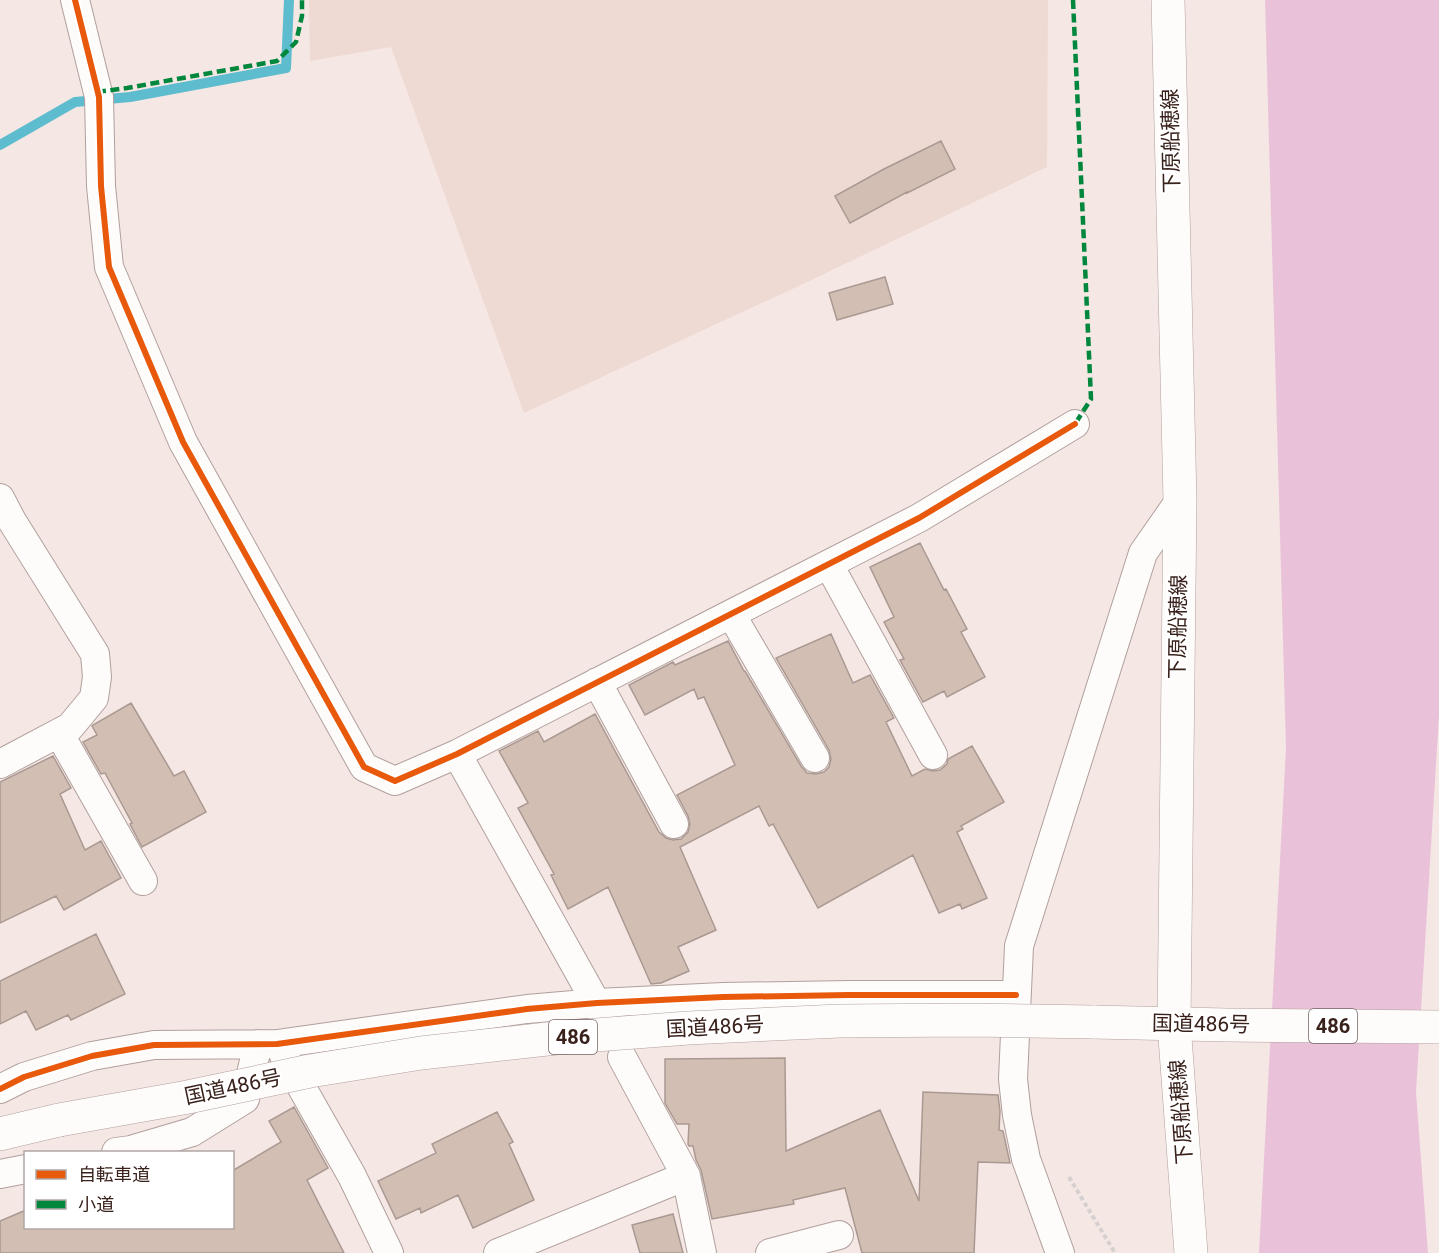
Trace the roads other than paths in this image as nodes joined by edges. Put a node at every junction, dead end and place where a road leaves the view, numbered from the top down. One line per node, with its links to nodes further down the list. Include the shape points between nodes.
1 (75, 0): 10 (street, via 99,102 101,186 109,267 183,442 364,766 395,781)
2 (1168, 0): 5 (main road, 下原船穂線)
3 (1075, 424): 6 (street, via 919,518)
4 (0, 498): 9 (street, via 94,654 94,698 70,727)
5 (1180, 500): 16 (street, via 1143,553 1019,946); 18 (main road, 下原船穂線)
6 (829, 565): 7 (street); 11 (street)
7 (731, 614): 8 (street); 12 (street)
8 (597, 682): 10 (street); 14 (street)
9 (59, 733): 13 (street); 15 (street)
10 (457, 754): 17 (street)
11 (933, 755)
12 (814, 758)
13 (0, 764)
14 (674, 824)
15 (143, 880)
16 (1016, 994): 17 (street, via 723,997); 33 (street, via 1013,1079 1017,1115 1026,1159)
17 (600, 1009): 20 (street, via 527,1009)
18 (1174, 1024): 19 (main road, 国道486号 / 486); 23 (main road, 国道486号 / 486, bridge, via 839,1021 556,1038 420,1053 310,1071); 34 (main road, 下原船穂線)
19 (1439, 1027)
20 (267, 1044): 22 (street, via 154,1045 92,1056 24,1077); 24 (street, via 245,1100 192,1132); 29 (street, via 352,1176)
21 (622, 1057): 27 (street)
22 (0, 1089)
23 (0, 1134)
24 (124, 1151)
25 (24, 1169): 26 (street)
26 (0, 1174)
27 (686, 1176): 30 (street); 31 (street)
28 (839, 1235): 32 (street)
29 (389, 1253)
30 (498, 1253)
31 (702, 1253)
32 (771, 1253)
33 (1060, 1253)
34 (1191, 1253)

